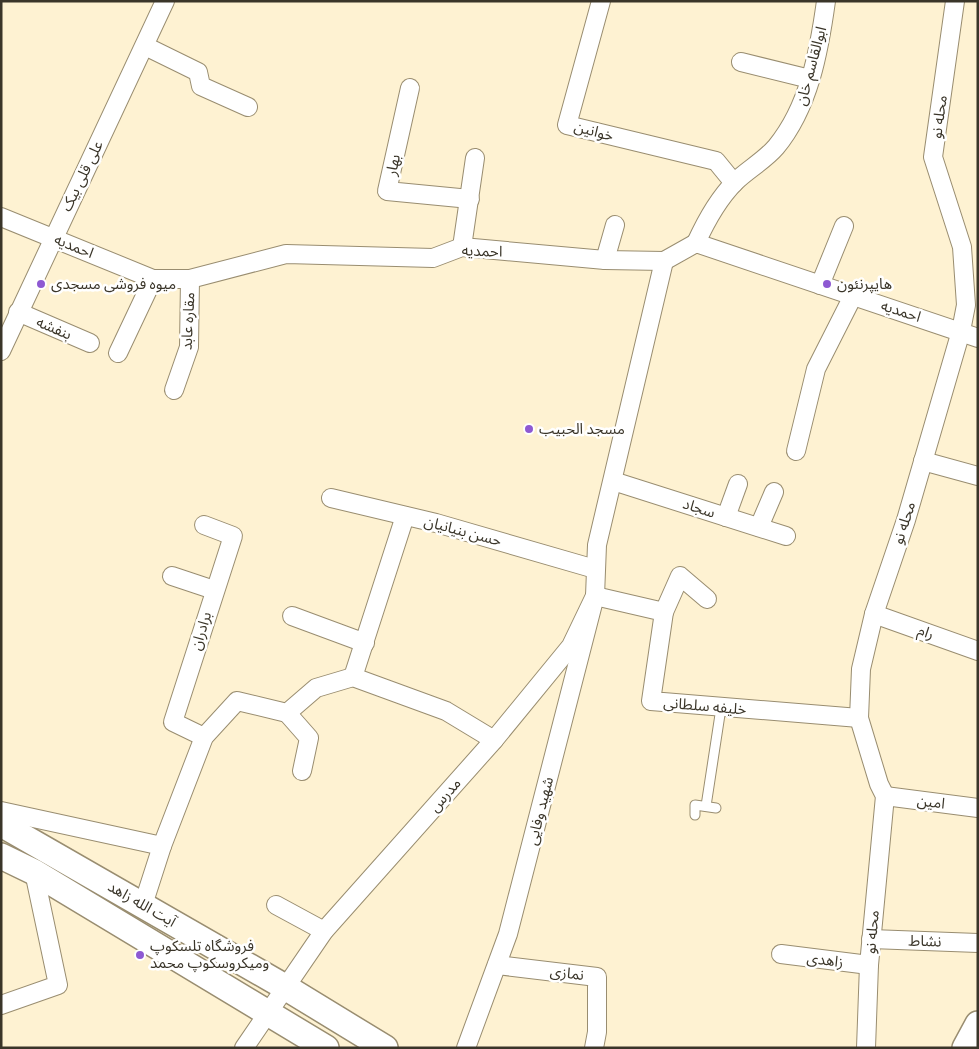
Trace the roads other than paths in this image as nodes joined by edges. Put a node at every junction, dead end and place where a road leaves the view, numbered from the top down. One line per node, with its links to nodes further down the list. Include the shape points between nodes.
1 (165, 1): 5 (street, علی قلی بیک)
2 (601, 1): 11 (street, خوانین, via 567,124 716,161)
3 (826, 1): 7 (street, ابوالقاسم خان)
4 (955, 1): 21 (street, محله نو, via 933,156)
5 (144, 46): 9 (street, via 198,72 201,86); 16 (street, علی قلی بیک)
6 (741, 62): 7 (street)
7 (810, 79): 11 (street, ابوالقاسم خان, via 804,104 775,148)
8 (410, 88): 12 (street, بهار, via 387,191)
9 (248, 107)
10 (475, 158): 12 (street)
11 (734, 183): 17 (street, ابوالقاسم خان, via 707,218)
12 (470, 199): 18 (street)
13 (1, 217): 16 (street, احمدیه)
14 (615, 225): 19 (street)
15 (844, 226): 24 (street)
16 (53, 238): 22 (street, احمدیه); 26 (street, علی قلی بیک)
17 (696, 243): 20 (street); 24 (street, احمدیه)
18 (462, 247): 19 (street, احمدیه); 23 (street, احمدیه, via 433,258 286,254)
19 (605, 260): 20 (street, احمدیه)
20 (664, 261): 36 (street)
21 (971, 275): 27 (street, محله نو)
22 (153, 279): 23 (street, احمدیه); 31 (street)
23 (190, 279): 32 (street, مقاره عابد, via 189,347)
24 (820, 285): 25 (street, احمدیه)
25 (853, 296): 27 (street, احمدیه); 33 (street, via 816,369)
26 (18, 312): 29 (street, بنفشه); 30 (street, علی قلی بیک)
27 (961, 331): 28 (street, احمدیه); 34 (street, محله نو)
28 (978, 338)
29 (90, 343)
30 (1, 351)
31 (118, 353)
32 (174, 390)
33 (796, 451)
34 (923, 461): 35 (street); 51 (street, محله نو)
35 (978, 476)
36 (613, 481): 41 (street, سجاد); 45 (street, via 597,545)
37 (738, 484): 41 (street)
38 (774, 492): 43 (street)
39 (331, 498): 40 (street, حسن بنیانیان)
40 (405, 516): 45 (street, حسن بنیانیان); 53 (street)
41 (726, 517): 43 (street, سجاد)
42 (204, 525): 47 (street, برادران, via 232,536)
43 (759, 527): 44 (street, سجاد)
44 (786, 536)
45 (595, 569): 48 (street, شهید وفایی)
46 (172, 576): 47 (street)
47 (214, 590): 59 (street, برادران, via 173,722)
48 (595, 596): 50 (street); 60 (street, مدرس, via 571,646); 76 (street, شهید وفایی, via 508,934)
49 (707, 600): 50 (street, via 680,576)
50 (664, 612): 56 (street, خلیفه سلطانی, via 651,701)
51 (874, 614): 54 (street, رام); 58 (street, محله نو, via 861,669)
52 (292, 616): 53 (street)
53 (365, 644): 55 (street)
54 (978, 651)
55 (353, 677): 57 (street, via 316,688); 60 (street, via 446,711)
56 (721, 708): 58 (street, خلیفه سلطانی); 65 (lane, via 711,807 695,805)
57 (287, 713): 59 (street, via 236,701); 61 (street, via 308,738)
58 (860, 718): 62 (street, محله نو)
59 (204, 737): 67 (street)
60 (494, 740): 72 (street, مدرس)
61 (302, 771)
62 (885, 796): 63 (street, امین); 73 (street, محله نو)
63 (978, 808)
64 (1, 811): 67 (street)
65 (695, 815)
66 (1, 824): 71 (main road, آیت الله زاهد)
67 (162, 846): 71 (street)
68 (1, 856): 69 (main road, آیت الله زاهد)
69 (34, 872): 79 (street, via 58,985); 80 (main road, آیت الله زاهد)
70 (276, 904): 72 (street)
71 (143, 905): 78 (main road, آیت الله زاهد)
72 (324, 931): 78 (street, مدرس)
73 (871, 939): 74 (street, نشاط); 77 (street, محله نو)
74 (978, 943)
75 (781, 954): 77 (street, زاهدی)
76 (497, 965): 85 (street, شهید وفایی); 86 (street, نمازی, via 597,977 598,1032)
77 (869, 965): 87 (street, محله نو)
78 (285, 987): 80 (street, مدرس); 84 (main road, آیت الله زاهد)
79 (1, 1005)
80 (267, 1012): 82 (street, مدرس); 83 (main road, آیت الله زاهد)
81 (978, 1024): 88 (main road)
82 (244, 1048)
83 (326, 1048)
84 (385, 1048)
85 (466, 1048)
86 (594, 1048)
87 (866, 1048)
88 (965, 1048)

